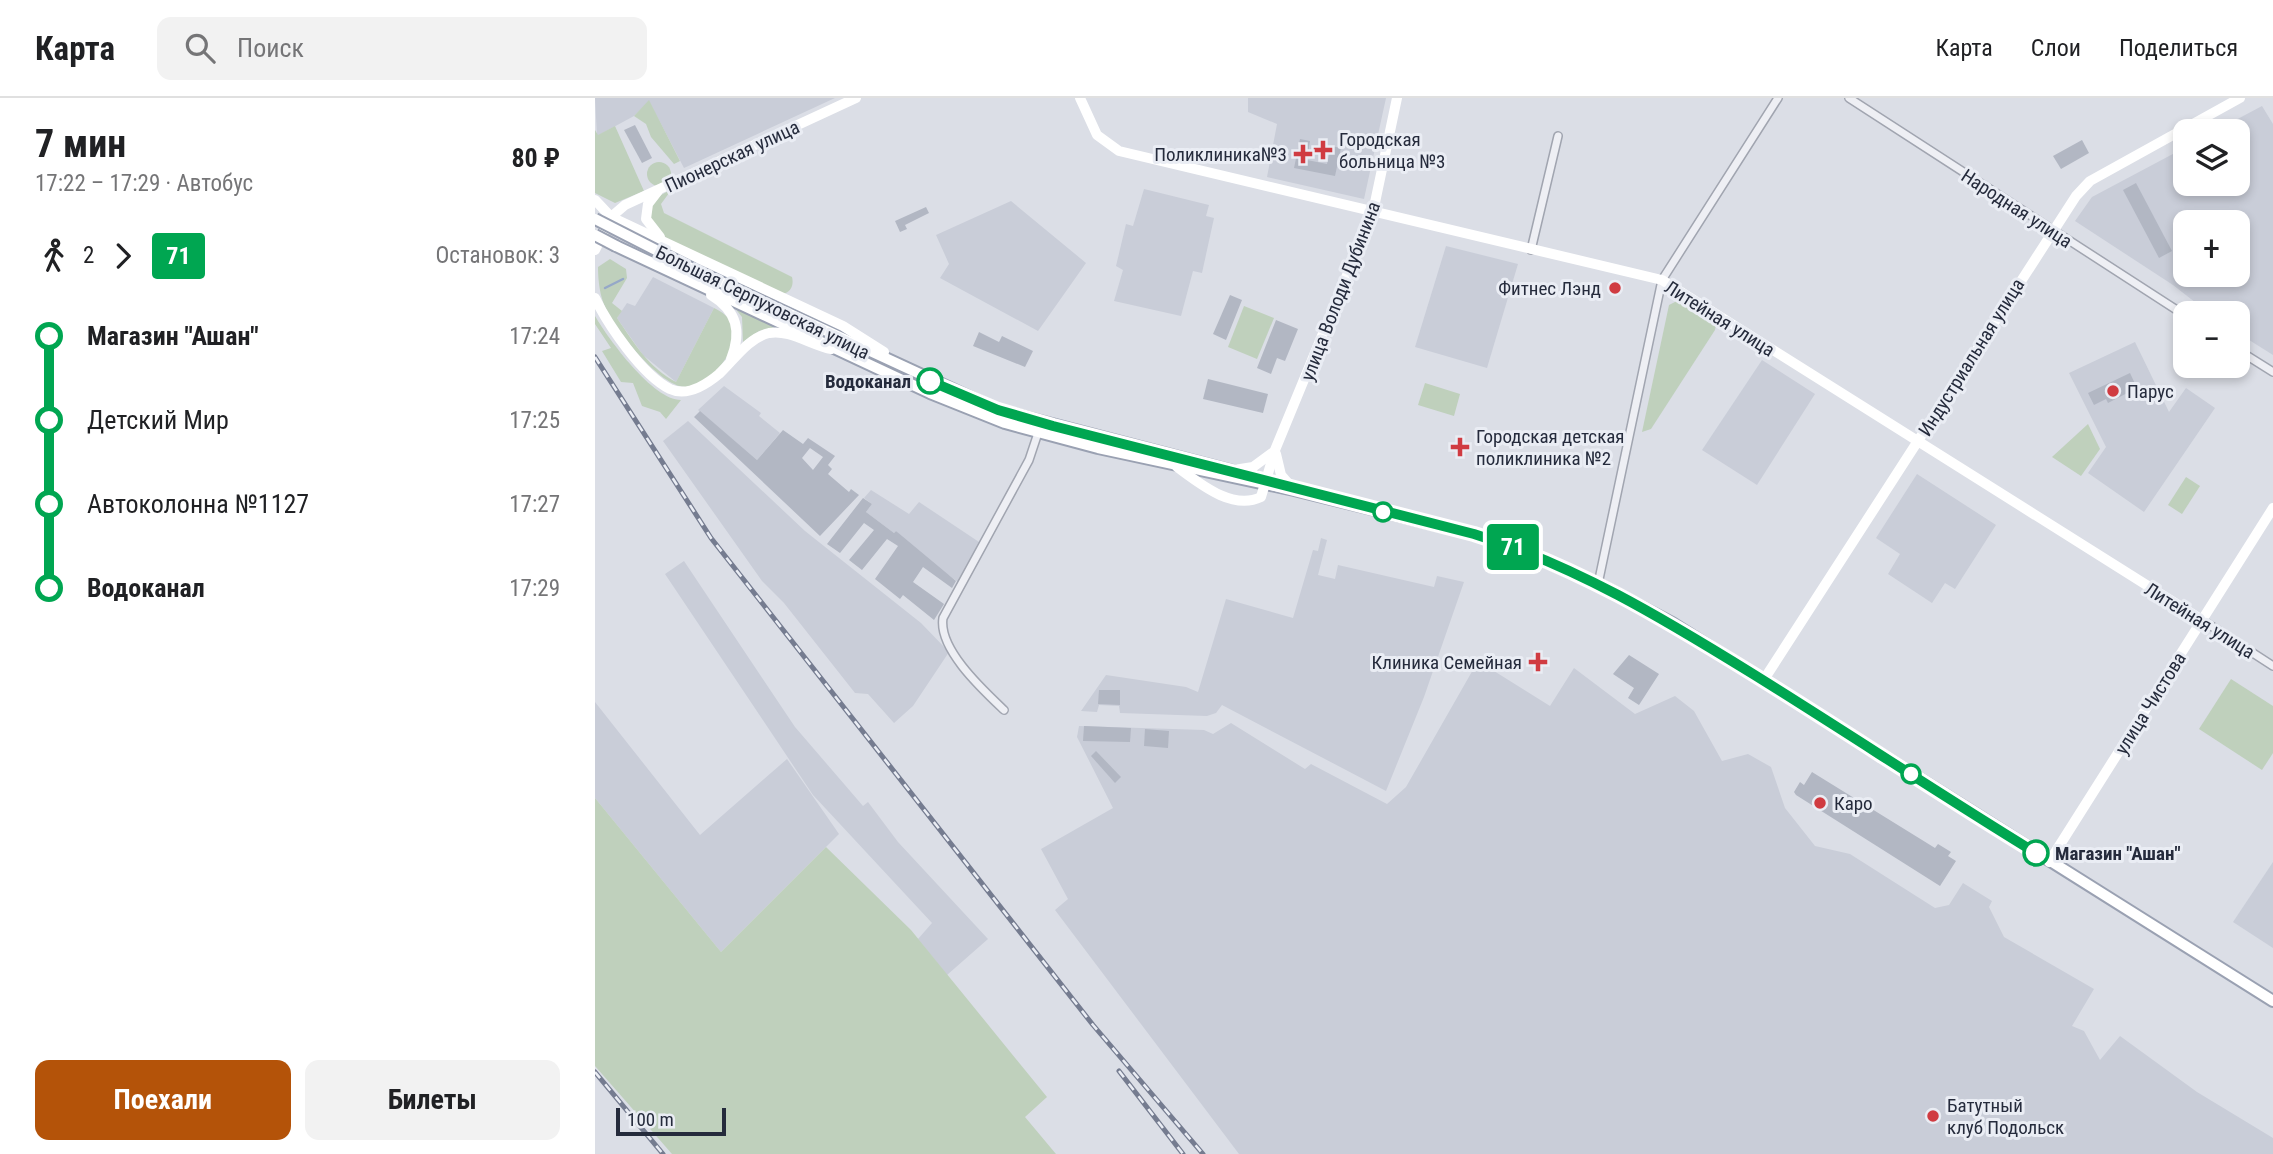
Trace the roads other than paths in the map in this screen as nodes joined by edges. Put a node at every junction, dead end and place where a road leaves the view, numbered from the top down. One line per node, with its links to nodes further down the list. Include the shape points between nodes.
1 (856, 98): 8 (street, Пионерская улица)
2 (1080, 98): 10 (street, Литейная улица, via 1097,135 1119,150)
3 (1397, 98): 10 (street, улица Володи Дубинина)
4 (1778, 98): 19 (street)
5 (1849, 98): 13 (street, Народная улица)
6 (2240, 98): 13 (street, Индустриальная улица, via 2090,181)
7 (1558, 135): 17 (street)
8 (660, 189): 11 (street, Пионерская улица); 15 (street, via 648,204 646,219)
9 (595, 200): 11 (street)
10 (1373, 212): 17 (street, Литейная улица); 29 (street, улица Володи Дубинина)
11 (611, 217): 15 (street); 16 (street)
12 (595, 219): 26 (main road, Большая Серпуховская улица, bridge)
13 (2053, 231): 21 (street, Народная улица); 28 (street, Индустриальная улица)
14 (595, 235): 18 (main road, Большая Серпуховская улица, bridge)
15 (662, 240): 26 (street, via 843,326)
16 (595, 250)
17 (1531, 250): 19 (street, Литейная улица)
18 (687, 279): 22 (main road, Большая Серпуховская улица); 24 (street, via 720,300 736,320 738,336)
19 (1661, 280): 28 (street, Литейная улица); 35 (street)
20 (595, 298): 24 (street, via 629,349 672,390 699,388)
21 (2173, 308)
22 (841, 351): 24 (street, via 777,332 756,338); 27 (main road, Большая Серпуховская улица, via 964,408)
23 (2250, 358): 25 (street)
24 (728, 365)
25 (2273, 372)
26 (916, 374): 31 (main road, Большая Серпуховская улица, via 998,410)
27 (1038, 433): 30 (main road, Большая Серпуховская улица); 39 (street, via 1029,460 941,628 964,670)
28 (1917, 443): 36 (street, Литейная улица); 38 (street, Индустриальная улица)
29 (1275, 450): 31 (street, via 1253,467); 32 (street, улица Володи Дубинина); 33 (street, via 1281,475)
30 (1177, 467): 32 (main road, Большая Серпуховская улица); 32 (street, via 1209,490 1244,500 1261,497)
31 (1234, 470): 32 (main road, Большая Серпуховская улица)
32 (1265, 482): 33 (main road, Большая Серпуховская улица)
33 (1294, 489): 35 (main road, Большая Серпуховская улица, via 1494,540)
34 (2273, 508): 36 (street, улица Чистова)
35 (1598, 584): 38 (main road, Большая Серпуховская улица, via 1672,623)
36 (2201, 620): 37 (street, Литейная улица); 40 (street, улица Чистова)
37 (2273, 666)
38 (1763, 681): 40 (main road, Большая Серпуховская улица)
39 (1004, 710)
40 (2049, 862): 41 (main road, Большая Серпуховская улица)
41 (2273, 1001)

